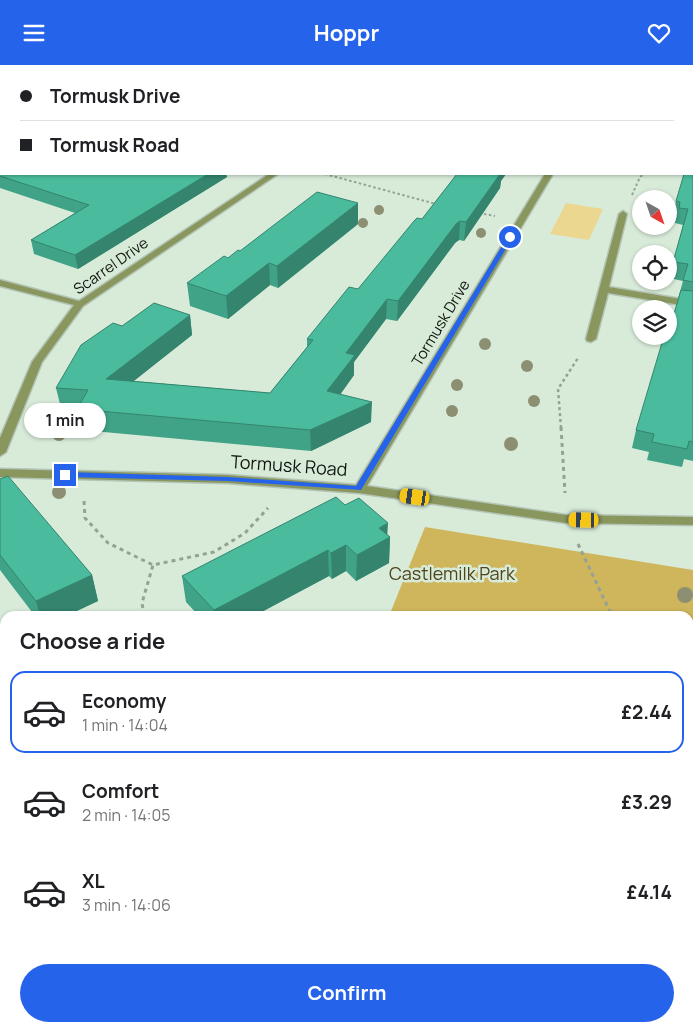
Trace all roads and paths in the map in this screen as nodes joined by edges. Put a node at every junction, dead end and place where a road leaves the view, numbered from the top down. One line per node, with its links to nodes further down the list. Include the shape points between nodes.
1 (273, 175): 10 (street, Scarrel Drive)
2 (329, 175): 4 (path)
3 (548, 175): 7 (street, Tormusk Drive)
4 (444, 205)
5 (478, 213): 7 (path)
6 (623, 214): 9 (street)
7 (520, 221): 17 (street, Tormusk Drive)
8 (0, 283): 10 (street)
9 (603, 289): 11 (street); 12 (street)
10 (80, 304): 13 (street, Scarrel Drive, via 37,362)
11 (693, 304)
12 (591, 339): 18 (path, via 558,389)
13 (0, 452)
14 (0, 473): 15 (street, Tormusk Road)
15 (81, 475): 16 (street, Tormusk Road); 20 (path, via 85,518 108,543)
16 (290, 484): 17 (street, Tormusk Road); 20 (path, via 245,533 214,552)
17 (359, 489): 18 (street, Tormusk Road)
18 (566, 519): 19 (street, Tormusk Road); 22 (path)
19 (693, 521)
20 (153, 565): 21 (path, via 142,603)
21 (143, 611)
22 (610, 611)

